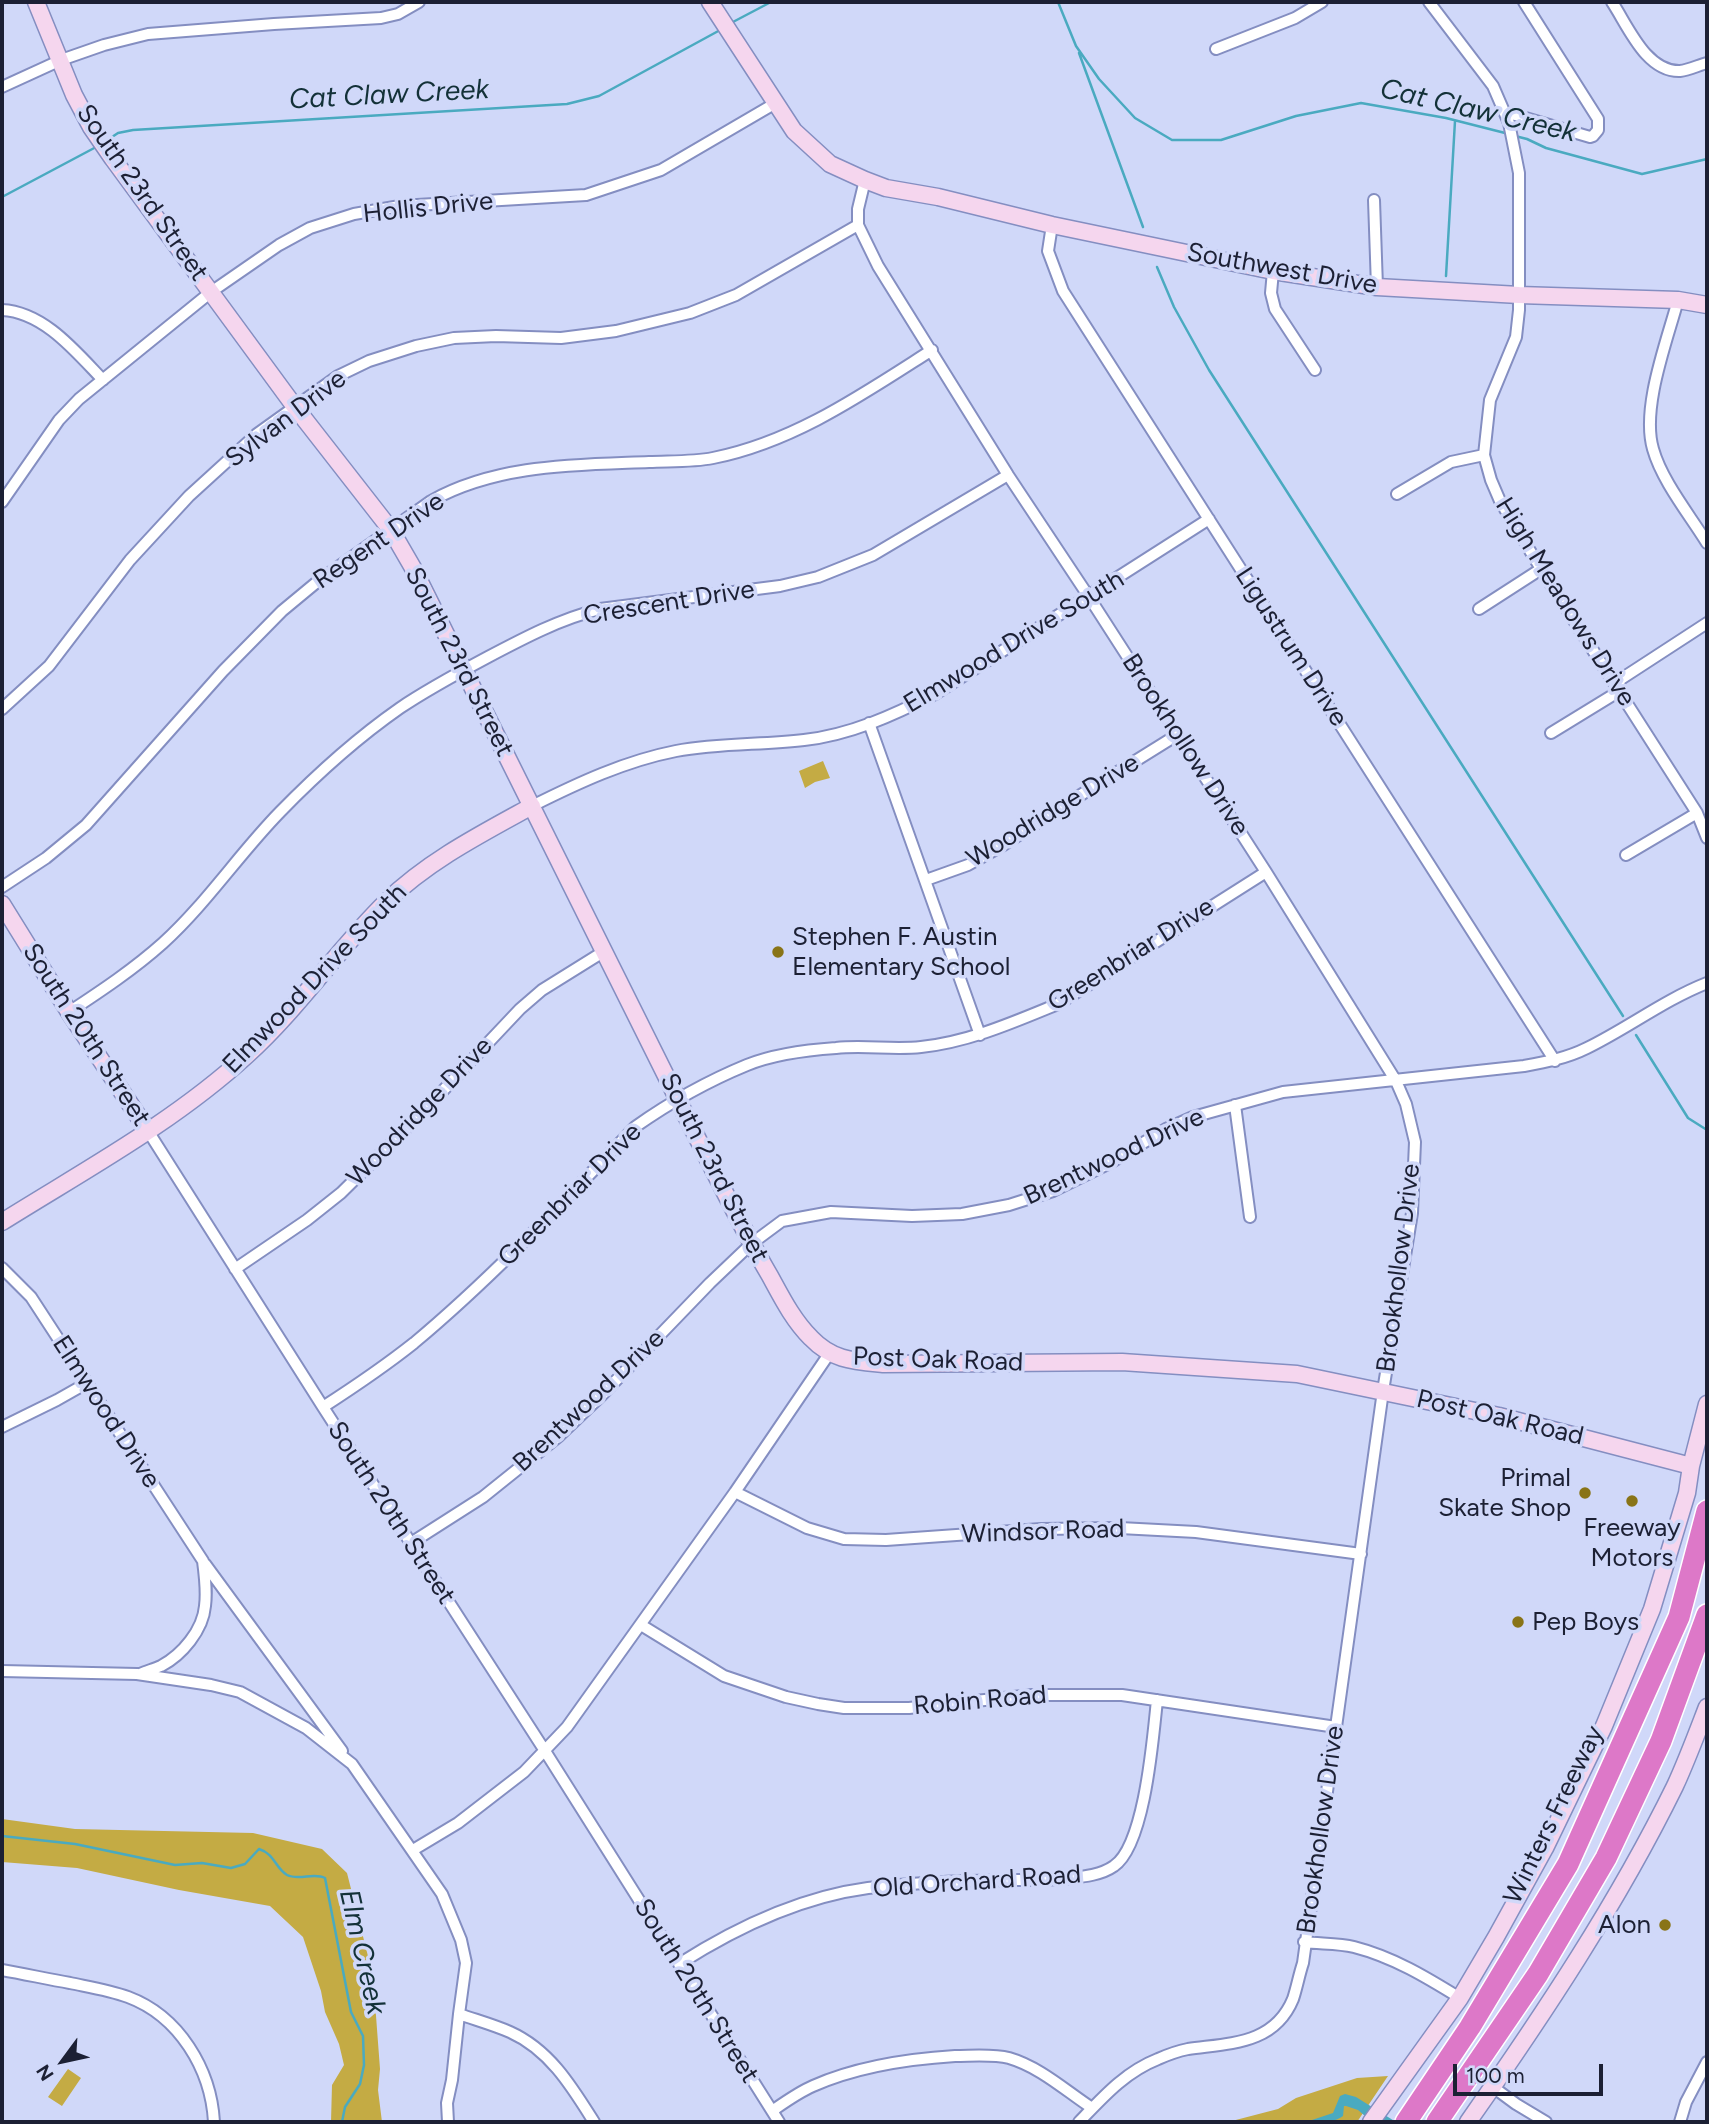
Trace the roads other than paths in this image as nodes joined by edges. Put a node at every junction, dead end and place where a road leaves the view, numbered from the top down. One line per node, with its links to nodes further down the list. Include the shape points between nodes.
1 (36, 2): 9 (street, South 23rd Street)
2 (419, 2): 9 (street, via 398,15 381,18 148,34)
3 (1322, 2): 8 (street, via 1295,18)
4 (1429, 2): 13 (street, High Meadows Drive, via 1493,86)
5 (1524, 2): 13 (street, via 1598,119 1598,130 1590,137)
6 (1612, 2): 10 (street, via 1641,47 1665,69 1681,71)
7 (712, 5): 12 (street, Southwest Drive)
8 (1216, 48)
9 (61, 60): 11 (street); 20 (street, South 23rd Street, via 91,127)
10 (1707, 63)
11 (2, 87)
12 (775, 104): 14 (street, Southwest Drive, via 811,148 830,164); 20 (street, Hollis Drive, via 661,170 586,195 400,206 310,228)
13 (1505, 112): 21 (street, High Meadows Drive, via 1520,173)
14 (864, 180): 16 (street); 17 (street, Southwest Drive)
15 (1374, 200): 19 (street)
16 (858, 225): 25 (street, Brookhollow Drive, via 878,266); 28 (street, Sylvan Drive, via 736,295 690,313 617,331 561,338 454,338 415,345 338,376)
17 (1052, 225): 18 (street, Southwest Drive); 33 (street, Ligustrum Drive, via 1048,251 1063,291)
18 (1273, 271): 19 (street, Southwest Drive); 26 (street, via 1275,309)
19 (1377, 286): 21 (street, Southwest Drive)
20 (211, 292): 27 (street, Hollis Drive); 28 (street, South 23rd Street)
21 (1520, 295): 22 (street, Southwest Drive); 29 (street, High Meadows Drive, via 1516,337 1490,400)
22 (1678, 300): 23 (street, Southwest Drive); 35 (street, via 1651,402 1652,448)
23 (1707, 305)
24 (2, 310): 27 (street, via 56,332)
25 (932, 351): 30 (street, Brookhollow Drive); 34 (street, Regent Drive, via 831,413 752,449 709,459 546,467 497,476 444,494)
26 (1315, 370)
27 (103, 380): 32 (street, Hollis Drive, via 59,420)
28 (295, 407): 34 (street, South 23rd Street); 42 (street, Sylvan Drive, via 257,434 189,496 130,560 49,666)
29 (1484, 456): 31 (street, via 1451,462); 36 (street, High Meadows Drive, via 1500,501)
30 (1008, 475): 37 (street, Brookhollow Drive); 40 (street, Crescent Drive, via 873,555 835,571 780,586 600,609 536,633)
31 (1397, 494)
32 (2, 502)
33 (1209, 519): 37 (street, Elmwood Drive South); 58 (street, Ligustrum Drive)
34 (391, 530): 40 (street, South 23rd Street); 52 (street, Regent Drive, via 282,611 86,825)
35 (1707, 543)
36 (1541, 569): 38 (street); 41 (street, High Meadows Drive)
37 (1089, 597): 43 (street, Elmwood Drive South, via 935,694); 45 (street, Brookhollow Drive)
38 (1479, 609)
39 (1707, 623): 41 (street, via 1621,679)
40 (464, 669): 46 (street, South 23rd Street); 56 (street, Crescent Drive, via 402,706 331,763 279,813 163,943)
41 (1617, 687): 44 (street, via 1613,695); 47 (street, High Meadows Drive)
42 (2, 709)
43 (869, 723): 46 (street, Elmwood Drive South, via 807,740 674,751 610,770); 51 (street)
44 (1551, 733)
45 (1178, 735): 50 (street, Brookhollow Drive); 51 (street, Woodridge Drive, via 1002,846)
46 (532, 806): 54 (street, South 23rd Street); 62 (street, Elmwood Drive South, via 413,878 353,936 250,1053)
47 (1697, 813): 48 (street, High Meadows Drive); 49 (street)
48 (1707, 838)
49 (1626, 855)
50 (1266, 872): 57 (street, Greenbriar Drive, via 1058,1004); 59 (street, Brookhollow Drive)
51 (926, 880): 57 (street)
52 (2, 887)
53 (2, 904): 56 (street, South 20th Street)
54 (603, 952): 60 (street, South 23rd Street); 67 (street, Woodridge Drive, via 520,1009 341,1193)
55 (1707, 983): 58 (street, Brentwood Drive)
56 (69, 1012): 62 (street, South 20th Street)
57 (980, 1035): 60 (street, Greenbriar Drive, via 923,1047 839,1047 790,1054 748,1065)
58 (1555, 1061): 59 (street, Brentwood Drive)
59 (1396, 1081): 61 (street, Brentwood Drive, via 1283,1092); 70 (street, Brookhollow Drive, via 1415,1142 1412,1213)
60 (678, 1100): 65 (street, South 23rd Street); 72 (street, Greenbriar Drive, via 635,1127 503,1262 414,1343)
61 (1235, 1105): 63 (street); 65 (street, Brentwood Drive, via 1193,1117 1053,1191 1009,1205 962,1214 831,1212 801,1216 782,1221)
62 (148, 1131): 64 (street, Elmwood Drive South); 67 (street, South 20th Street)
63 (1250, 1217)
64 (2, 1222)
65 (751, 1244): 68 (street, South 23rd Street, via 796,1321); 77 (street, Brentwood Drive, via 559,1436 483,1497)
66 (2, 1268): 69 (street, Elmwood Drive, via 32,1297)
67 (235, 1269): 72 (street, South 20th Street)
68 (829, 1354): 70 (street, Post Oak Road, via 883,1364 1122,1362 1240,1369 1297,1374); 75 (street, Post Oak Road)
69 (87, 1382): 73 (street); 79 (street, Elmwood Drive)
70 (1383, 1391): 74 (street, Post Oak Road); 78 (street, Brookhollow Drive)
71 (1707, 1404): 74 (street)
72 (323, 1407): 77 (street, South 20th Street)
73 (2, 1427)
74 (1691, 1466): 93 (street, via 1652,1609 1604,1726 1545,1848)
75 (735, 1492): 78 (street, Windsor Road, via 807,1528 844,1539 886,1541 1120,1528 1196,1532); 81 (street, Post Oak Road)
76 (1707, 1511): 106 (highway, Winters Freeway, via 1679,1617 1568,1864 1470,2027)
77 (411, 1543): 87 (street, South 20th Street)
78 (1361, 1553): 86 (street, Brookhollow Drive)
79 (203, 1561): 83 (street, Elmwood Drive, via 206,1593 200,1627 173,1658); 88 (street, Elmwood Drive)
80 (1707, 1615): 99 (highway, via 1661,1741 1606,1858 1538,1974)
81 (641, 1625): 84 (street, Robin Road, via 724,1676 786,1697 844,1708 909,1708 1078,1693); 87 (street, Post Oak Road)
82 (2, 1671): 83 (street)
83 (137, 1674): 88 (street, via 240,1692 306,1727)
84 (1157, 1700): 86 (street, Robin Road); 91 (street, Old Orchard Road, via 1143,1802 1131,1846 1114,1866 1062,1879 927,1883 839,1894 763,1918)
85 (1707, 1707): 96 (street, via 1676,1784 1604,1917)
86 (1336, 1727): 90 (street, Brookhollow Drive)
87 (545, 1751): 89 (street, Post Oak Road, via 469,1815); 91 (street, South 20th Street)
88 (352, 1764): 89 (street)
89 (413, 1850): 94 (street, via 442,1894 461,1940 466,1963)
90 (1304, 1942): 93 (street, via 1352,1947 1390,1959); 97 (street, Brookhollow Drive, via 1293,1998 1270,2029 1252,2039 1185,2049 1155,2060 1112,2087)
91 (679, 1964): 98 (street, South 20th Street)
92 (2, 1970): 100 (street, via 129,1997 153,2010 194,2052 209,2090)
93 (1460, 1998): 105 (street)
94 (459, 2014): 101 (street); 102 (street, via 510,2032 547,2057)
95 (1707, 2062): 109 (street)
96 (1493, 2087): 107 (street); 108 (street)
97 (1092, 2108): 98 (street, via 1057,2083 1008,2058 966,2056 902,2061 840,2075); 104 (street, Brookhollow Drive)
98 (772, 2110): 103 (street, South 20th Street)
99 (1438, 2120)
100 (214, 2122)
101 (448, 2122)
102 (594, 2122)
103 (779, 2122)
104 (1079, 2122)
105 (1371, 2122)
106 (1406, 2122)
107 (1468, 2122)
108 (1546, 2122)
109 (1680, 2122)

